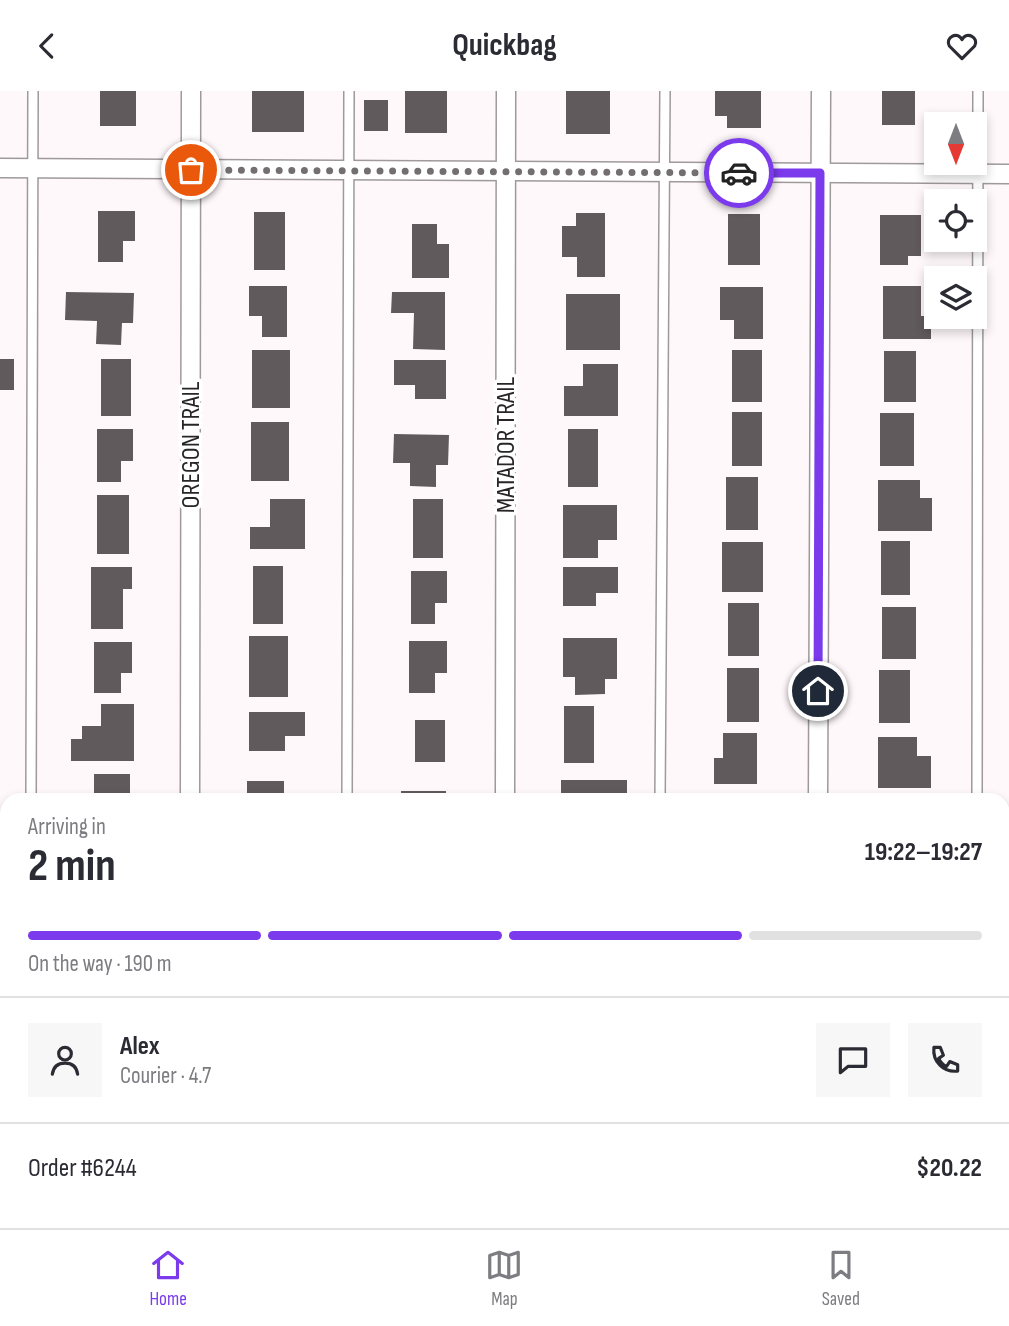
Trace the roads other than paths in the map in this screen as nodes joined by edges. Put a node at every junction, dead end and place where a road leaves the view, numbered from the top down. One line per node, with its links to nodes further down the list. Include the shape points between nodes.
1 (33, 91): 10 (lane)
2 (191, 91): 11 (street, OREGON TRAIL)
3 (349, 91): 12 (lane)
4 (506, 91): 13 (street, MATADOR TRAIL)
5 (665, 91): 14 (lane)
6 (821, 91): 15 (street)
7 (978, 91): 8 (lane)
8 (978, 112)
9 (0, 168): 10 (street)
10 (33, 168): 11 (street); 20 (lane)
11 (191, 170): 12 (street); 21 (street, OREGON TRAIL)
12 (349, 170): 13 (street); 22 (lane)
13 (506, 171): 14 (street); 23 (street, MATADOR TRAIL)
14 (665, 172): 15 (street); 24 (lane)
15 (820, 173): 16 (street); 25 (street)
16 (924, 173)
17 (987, 173): 18 (street)
18 (1009, 174)
19 (979, 175): 26 (lane)
20 (31, 793)
21 (190, 793)
22 (347, 793)
23 (505, 793)
24 (660, 793)
25 (818, 793)
26 (977, 793)

